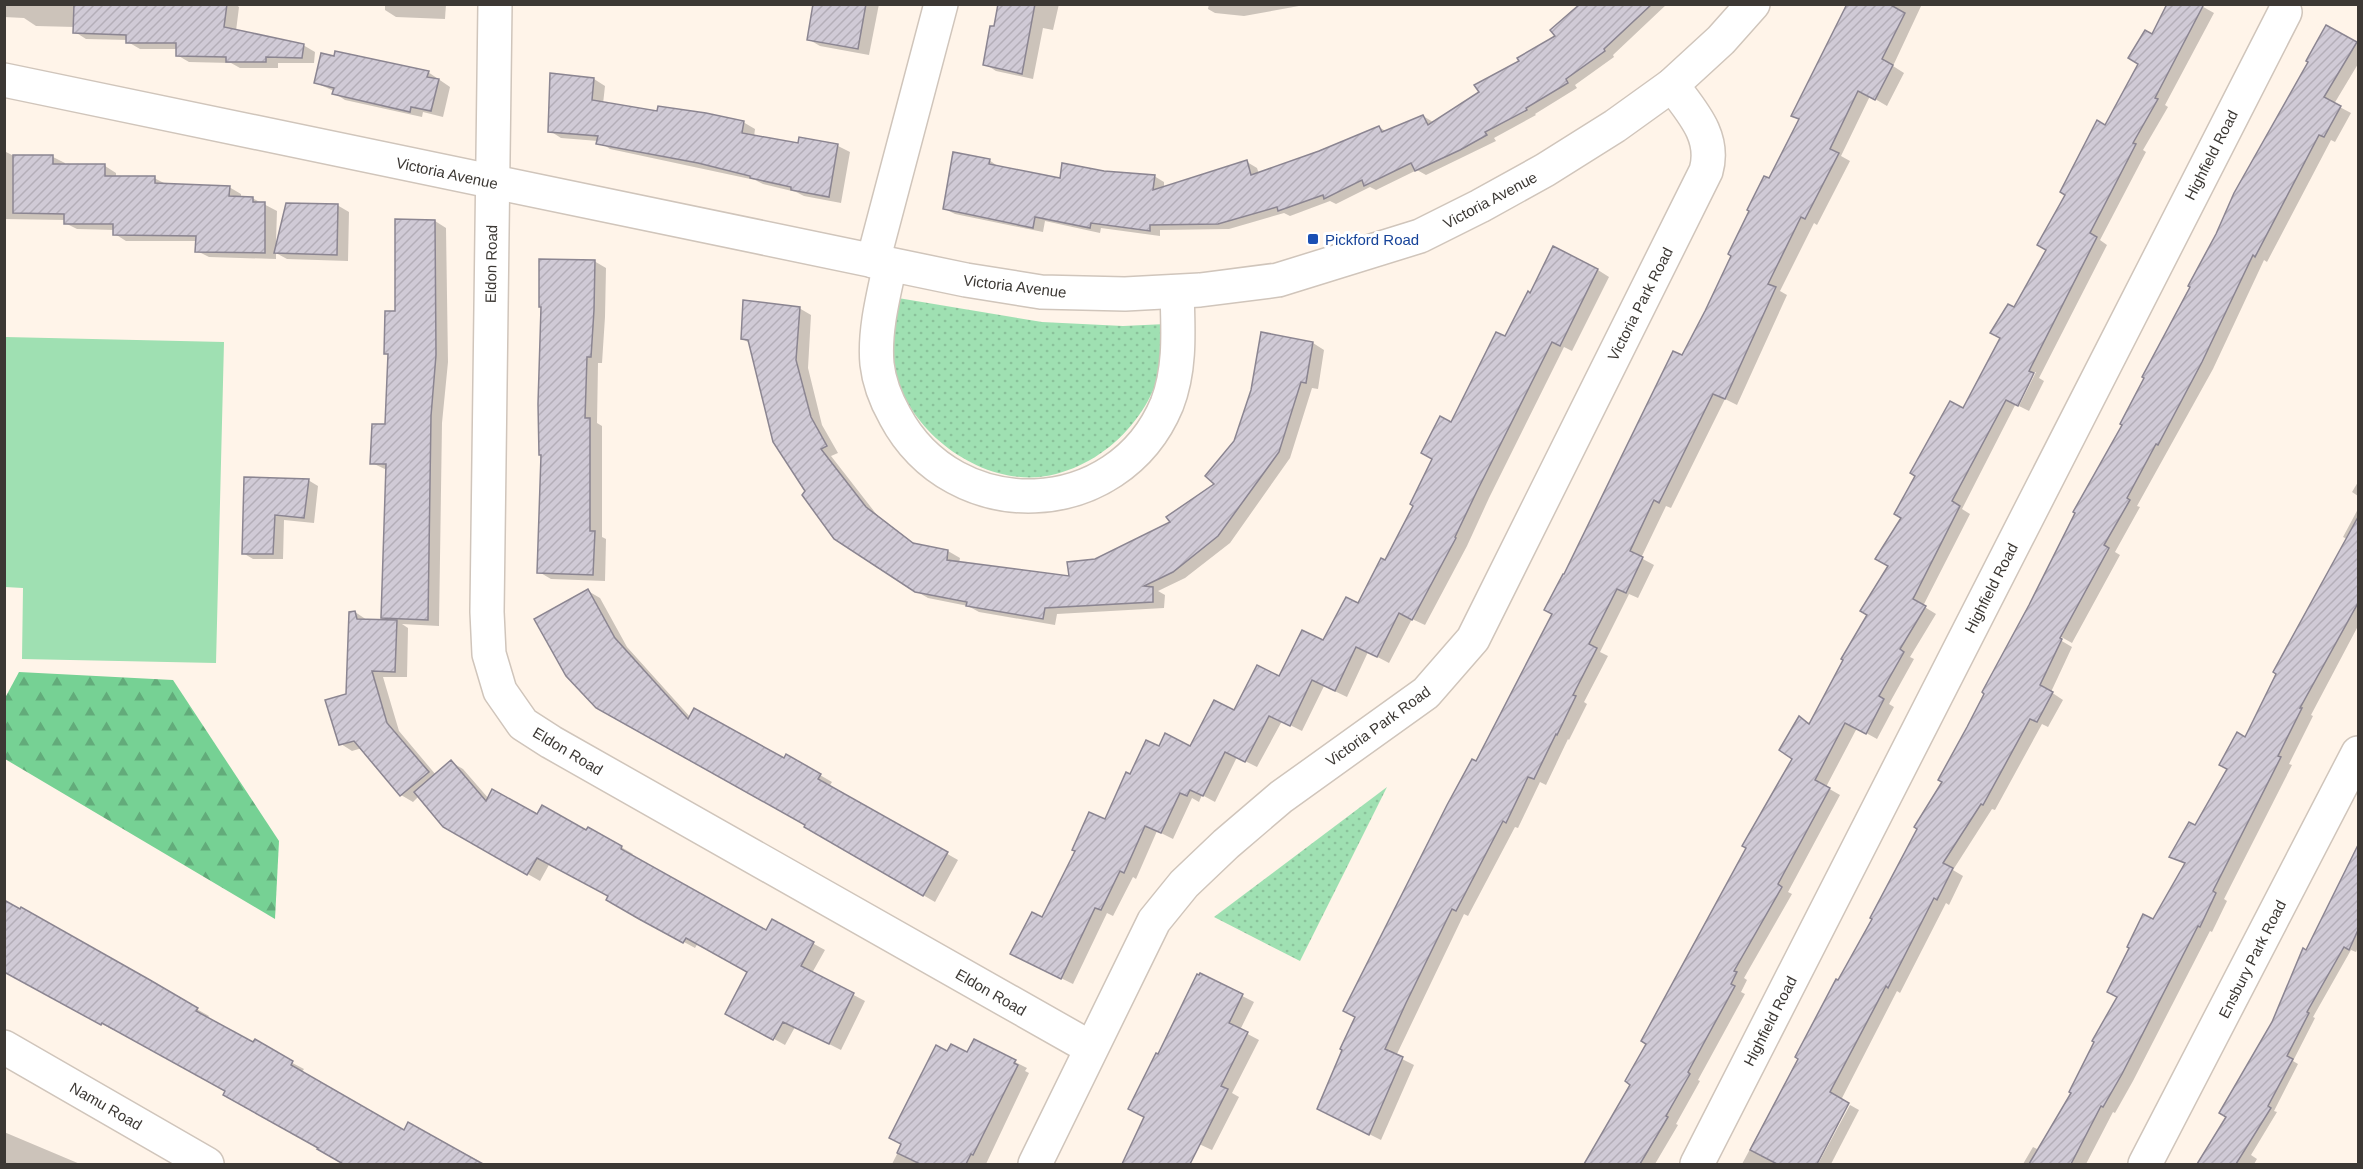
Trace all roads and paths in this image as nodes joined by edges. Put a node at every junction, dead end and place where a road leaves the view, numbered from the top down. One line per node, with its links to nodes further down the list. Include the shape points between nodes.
1 (495, 4): 7 (street, Eldon Road)
2 (940, 4): 8 (street)
3 (1753, 4): 6 (street, Victoria Avenue)
4 (2284, 12): 15 (street, Highfield Road)
5 (4, 80): 7 (street, Victoria Avenue)
6 (1672, 85): 9 (street, Victoria Avenue, via 1545,170 1420,236 1278,280); 12 (street, Victoria Park Road, via 1704,130 1710,158 1706,171 1473,639 1426,693 1281,797 1184,884 1154,921)
7 (492, 182): 8 (street, Victoria Avenue); 12 (street, Eldon Road, via 489,654 500,691 511,707 523,724 551,742)
8 (882, 263): 9 (street, Victoria Avenue, via 1041,292); 9 (street, via 877,365 886,399 903,432 926,458 960,482 990,492 1026,496 1059,494 1094,483 1128,461 1150,434 1167,404 1174,376 1179,346)
9 (1177, 291)
10 (2358, 753): 16 (street, Ensbury Park Road)
11 (4, 1047): 13 (street, Namu Road)
12 (1091, 1048): 14 (street, Victoria Park Road)
13 (207, 1164)
14 (1035, 1164)
15 (1696, 1164)
16 (2145, 1164)

